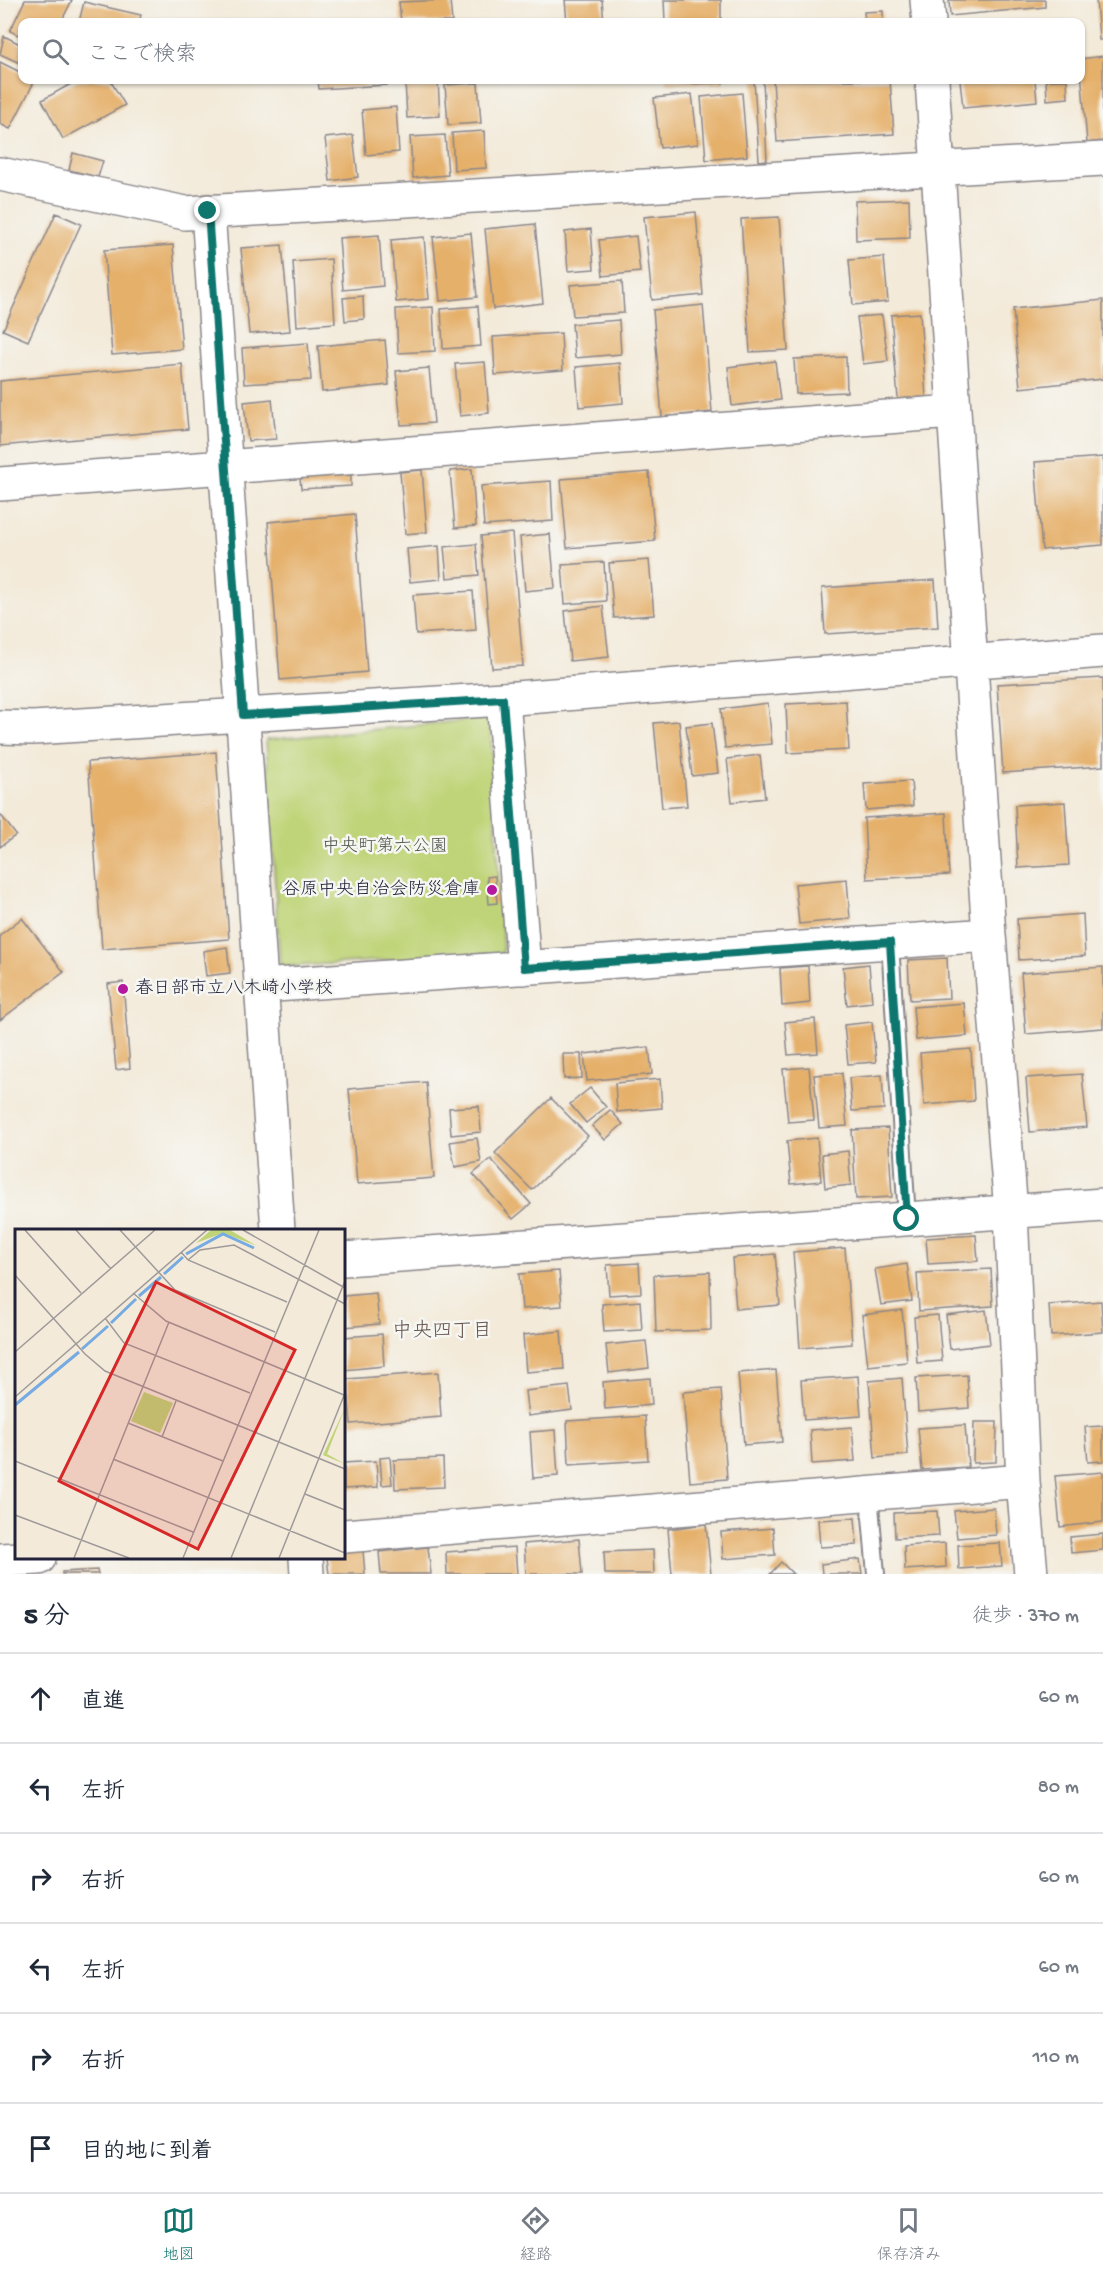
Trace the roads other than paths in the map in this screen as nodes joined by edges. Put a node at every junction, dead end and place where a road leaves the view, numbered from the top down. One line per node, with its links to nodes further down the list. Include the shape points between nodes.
1 (927, 0): 2 (street)
2 (928, 18)
3 (932, 84): 5 (street)
4 (1089, 162): 5 (street)
5 (937, 170): 7 (street); 8 (street, via 944,217)
6 (0, 174): 7 (street, via 185,213)
7 (208, 211): 9 (street)
8 (953, 412): 9 (street); 12 (street)
9 (226, 468): 10 (street); 14 (street)
10 (0, 484)
11 (1103, 651): 12 (street)
12 (972, 660): 13 (street); 16 (street)
13 (503, 699): 14 (street); 18 (street)
14 (243, 715): 15 (street); 19 (street)
15 (0, 727)
16 (989, 935): 17 (street); 21 (street)
17 (890, 942): 18 (street); 22 (lane)
18 (524, 968): 19 (street)
19 (261, 986): 23 (street)
20 (1103, 1205): 21 (street)
21 (1011, 1212): 22 (street); 25 (street, via 1023,1396)
22 (907, 1219): 24 (street)
23 (278, 1229)
24 (345, 1259)
25 (1023, 1481): 26 (street); 33 (street)
26 (869, 1494): 27 (street); 32 (lane)
27 (345, 1536)
28 (15, 1559): 30 (street)
29 (306, 1559): 31 (street)
30 (0, 1560)
31 (307, 1574)
32 (876, 1574)
33 (1031, 1574)

